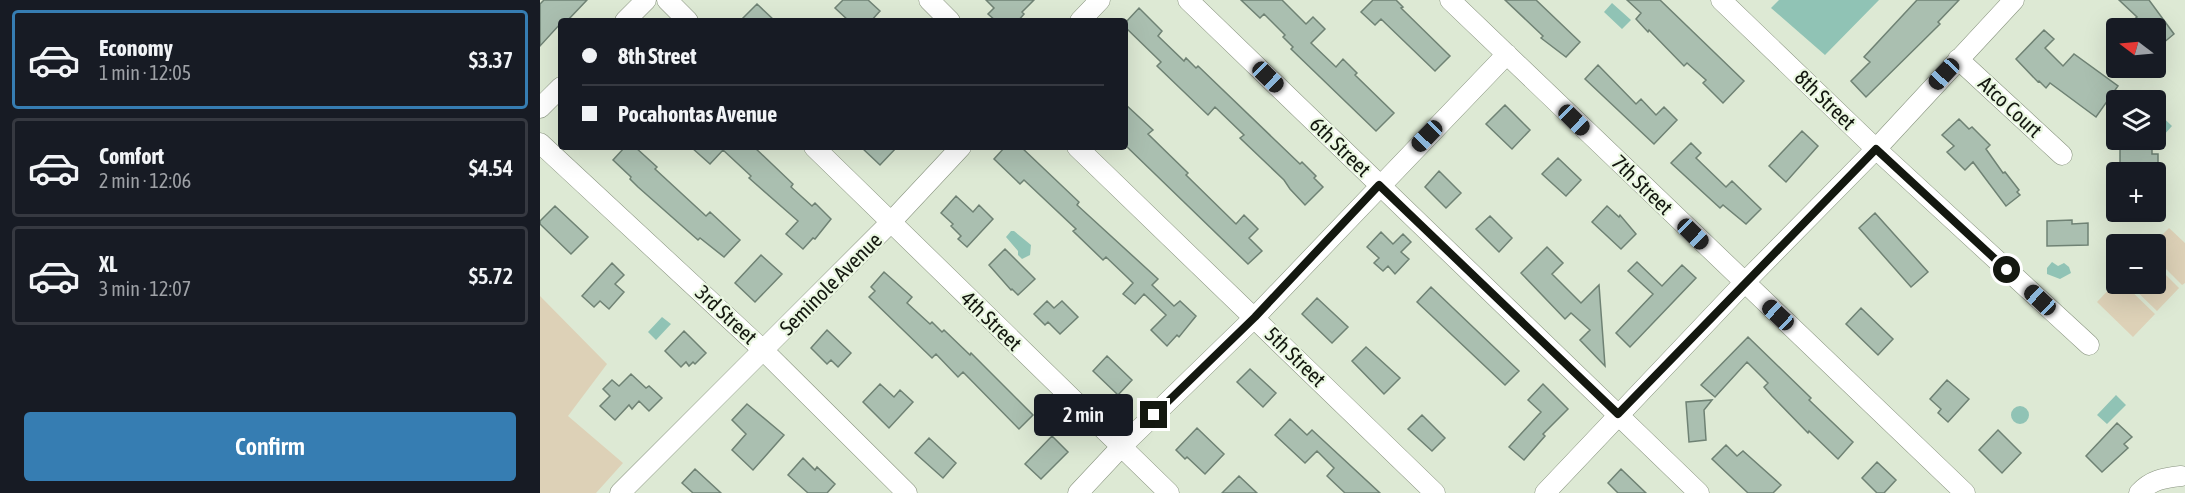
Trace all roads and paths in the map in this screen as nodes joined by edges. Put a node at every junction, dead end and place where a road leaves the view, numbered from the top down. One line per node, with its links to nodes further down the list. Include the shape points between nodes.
1 (646, 0): 9 (street)
2 (667, 0): 10 (street)
3 (929, 0): 11 (street)
4 (1100, 0): 12 (street)
5 (1188, 0): 23 (street, 6th Street)
6 (1450, 0): 13 (street, 7th Street)
7 (1721, 0): 18 (street, 8th Street)
8 (2014, 0): 14 (street)
9 (628, 18)
10 (685, 18)
11 (947, 18)
12 (1083, 18)
13 (1507, 54): 23 (street); 25 (street, 7th Street)
14 (1958, 59): 18 (street); 22 (street, Atco Court)
15 (558, 90): 16 (street)
16 (540, 108)
17 (540, 143): 28 (street, 3rd Street)
18 (1876, 149): 25 (street); 27 (street, 8th Street)
19 (817, 150): 24 (street, 4th Street)
20 (958, 150): 24 (street, Seminole Avenue)
21 (1080, 150): 26 (street, 5th Street)
22 (2062, 155)
23 (1379, 185): 26 (street); 29 (street, 6th Street)
24 (890, 223): 28 (street, Seminole Avenue); 30 (street, 4th Street)
25 (1744, 283): 29 (street); 39 (street, 7th Street)
26 (1255, 317): 30 (street); 36 (street, 5th Street)
27 (2089, 345)
28 (764, 351): 32 (street, Seminole Avenue); 33 (street, 3rd Street)
29 (1618, 414): 37 (street); 38 (street, 6th Street)
30 (1121, 447): 34 (street); 35 (street, 4th Street)
31 (2181, 476): 40 (street, via 2159,478)
32 (631, 490)
33 (907, 493)
34 (1078, 493)
35 (1169, 493)
36 (1436, 493)
37 (1545, 493)
38 (1699, 493)
39 (1965, 493)
40 (2139, 493)

